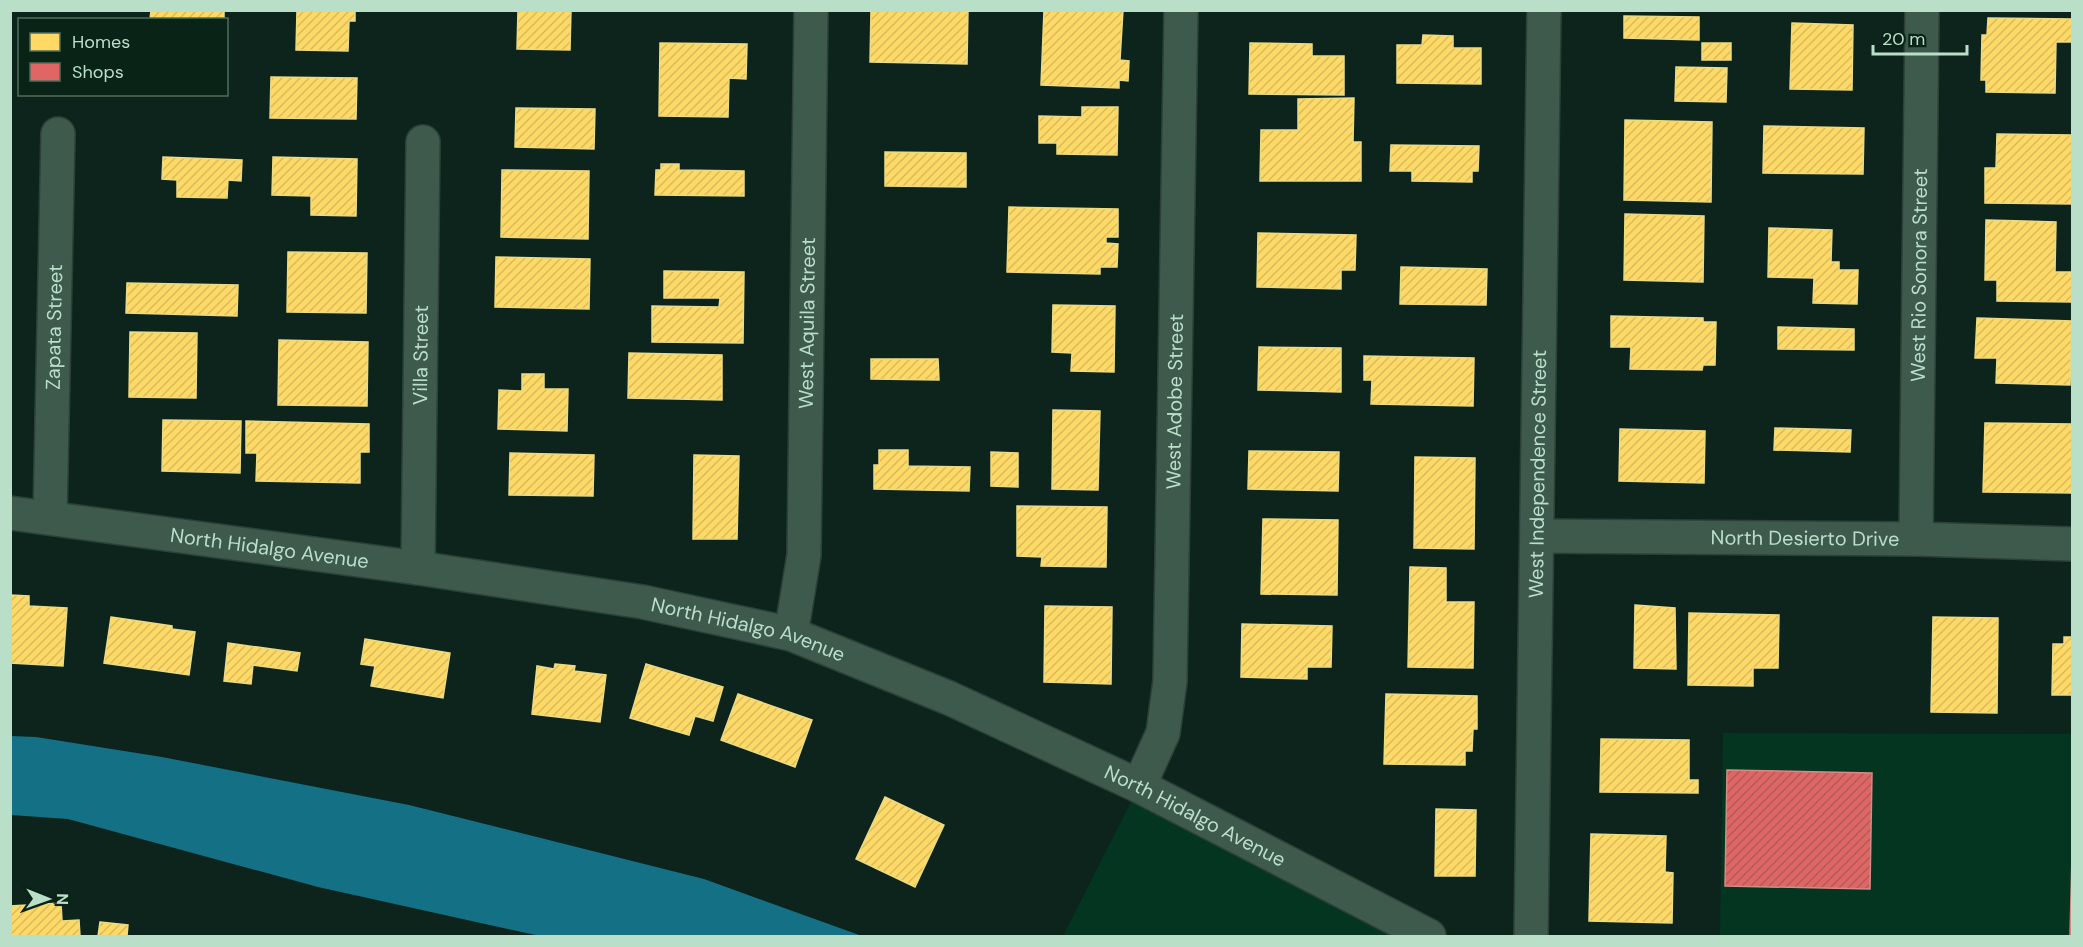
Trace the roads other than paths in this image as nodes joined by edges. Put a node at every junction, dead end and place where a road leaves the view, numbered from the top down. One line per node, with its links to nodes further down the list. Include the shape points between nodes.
1 (811, 10): 13 (street, West Aquila Street, via 804,555)
2 (1181, 10): 14 (street, West Adobe Street, via 1170,681 1163,733)
3 (1544, 10): 9 (street, West Independence Street)
4 (1922, 10): 10 (street, West Rio Sonora Street)
5 (58, 134): 8 (street, Zapata Street)
6 (423, 142): 12 (street, Villa Street)
7 (10, 513): 8 (street, North Hidalgo Avenue)
8 (50, 517): 12 (street, North Hidalgo Avenue)
9 (1538, 536): 10 (street, North Desierto Drive); 16 (street, West Independence Street)
10 (1916, 539): 11 (street, North Desierto Drive)
11 (2073, 544)
12 (418, 568): 13 (street, North Hidalgo Avenue, via 643,602)
13 (791, 634): 14 (street, North Hidalgo Avenue, via 949,698)
14 (1139, 786): 15 (street, North Hidalgo Avenue)
15 (1429, 936)
16 (1531, 936)

